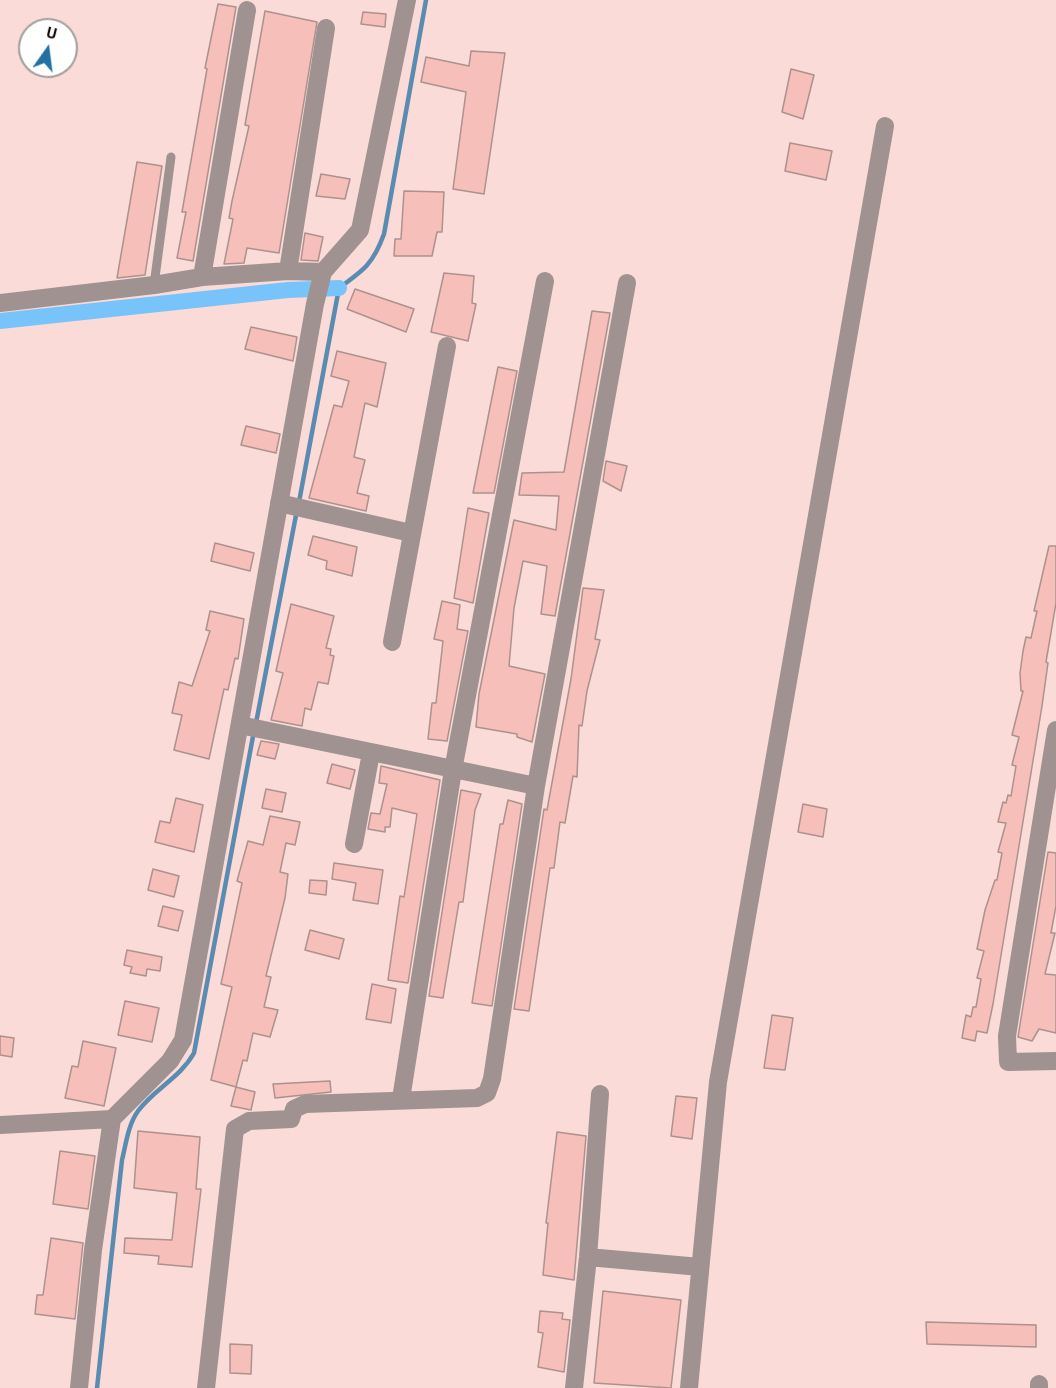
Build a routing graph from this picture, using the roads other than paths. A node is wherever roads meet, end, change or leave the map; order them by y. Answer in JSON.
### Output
{"nodes":[{"id":1,"x":407,"y":0,"type":"edge"},
{"id":2,"x":246,"y":10,"type":"dead end"},
{"id":3,"x":326,"y":28,"type":"dead end"},
{"id":4,"x":885,"y":126,"type":"dead end"},
{"id":5,"x":171,"y":157,"type":"dead end"},
{"id":6,"x":288,"y":272,"type":"junction"},
{"id":7,"x":202,"y":277,"type":"junction"},
{"id":8,"x":321,"y":278,"type":"junction"},
{"id":9,"x":545,"y":281,"type":"dead end"},
{"id":10,"x":627,"y":284,"type":"dead end"},
{"id":11,"x":154,"y":285,"type":"junction"},
{"id":12,"x":0,"y":303,"type":"edge"},
{"id":13,"x":447,"y":346,"type":"dead end"},
{"id":14,"x":288,"y":505,"type":"junction"},
{"id":15,"x":411,"y":533,"type":"junction"},
{"id":16,"x":392,"y":642,"type":"dead end"},
{"id":17,"x":250,"y":728,"type":"junction"},
{"id":18,"x":1056,"y":730,"type":"edge"},
{"id":19,"x":371,"y":753,"type":"junction"},
{"id":20,"x":453,"y":770,"type":"junction"},
{"id":21,"x":536,"y":786,"type":"junction"},
{"id":22,"x":354,"y":844,"type":"dead end"},
{"id":23,"x":1056,"y":1061,"type":"edge"},
{"id":24,"x":600,"y":1094,"type":"dead end"},
{"id":25,"x":401,"y":1099,"type":"junction"},
{"id":26,"x":112,"y":1119,"type":"junction"},
{"id":27,"x":0,"y":1125,"type":"edge"},
{"id":28,"x":588,"y":1257,"type":"junction"},
{"id":29,"x":700,"y":1267,"type":"junction"},
{"id":30,"x":79,"y":1388,"type":"edge"},
{"id":31,"x":206,"y":1388,"type":"edge"},
{"id":32,"x":574,"y":1388,"type":"edge"},
{"id":33,"x":689,"y":1388,"type":"edge"}],
"edges":[{"from":1,"to":8,"type":"street"},
{"from":2,"to":7,"type":"street"},
{"from":3,"to":6,"type":"street"},
{"from":4,"to":29,"type":"street"},
{"from":5,"to":11,"type":"lane"},
{"from":6,"to":7,"type":"street"},
{"from":6,"to":8,"type":"street"},
{"from":7,"to":11,"type":"street"},
{"from":8,"to":14,"type":"street"},
{"from":9,"to":20,"type":"street"},
{"from":10,"to":21,"type":"street"},
{"from":11,"to":12,"type":"street"},
{"from":13,"to":15,"type":"street"},
{"from":14,"to":15,"type":"street"},
{"from":14,"to":17,"type":"street"},
{"from":15,"to":16,"type":"street"},
{"from":17,"to":19,"type":"street"},
{"from":17,"to":26,"type":"street"},
{"from":18,"to":23,"type":"street"},
{"from":19,"to":20,"type":"street"},
{"from":19,"to":22,"type":"street"},
{"from":20,"to":21,"type":"street"},
{"from":20,"to":25,"type":"street"},
{"from":21,"to":25,"type":"street"},
{"from":24,"to":28,"type":"street"},
{"from":25,"to":31,"type":"street"},
{"from":26,"to":27,"type":"street"},
{"from":26,"to":30,"type":"street"},
{"from":28,"to":29,"type":"street"},
{"from":28,"to":32,"type":"street"},
{"from":29,"to":33,"type":"street"}]}
